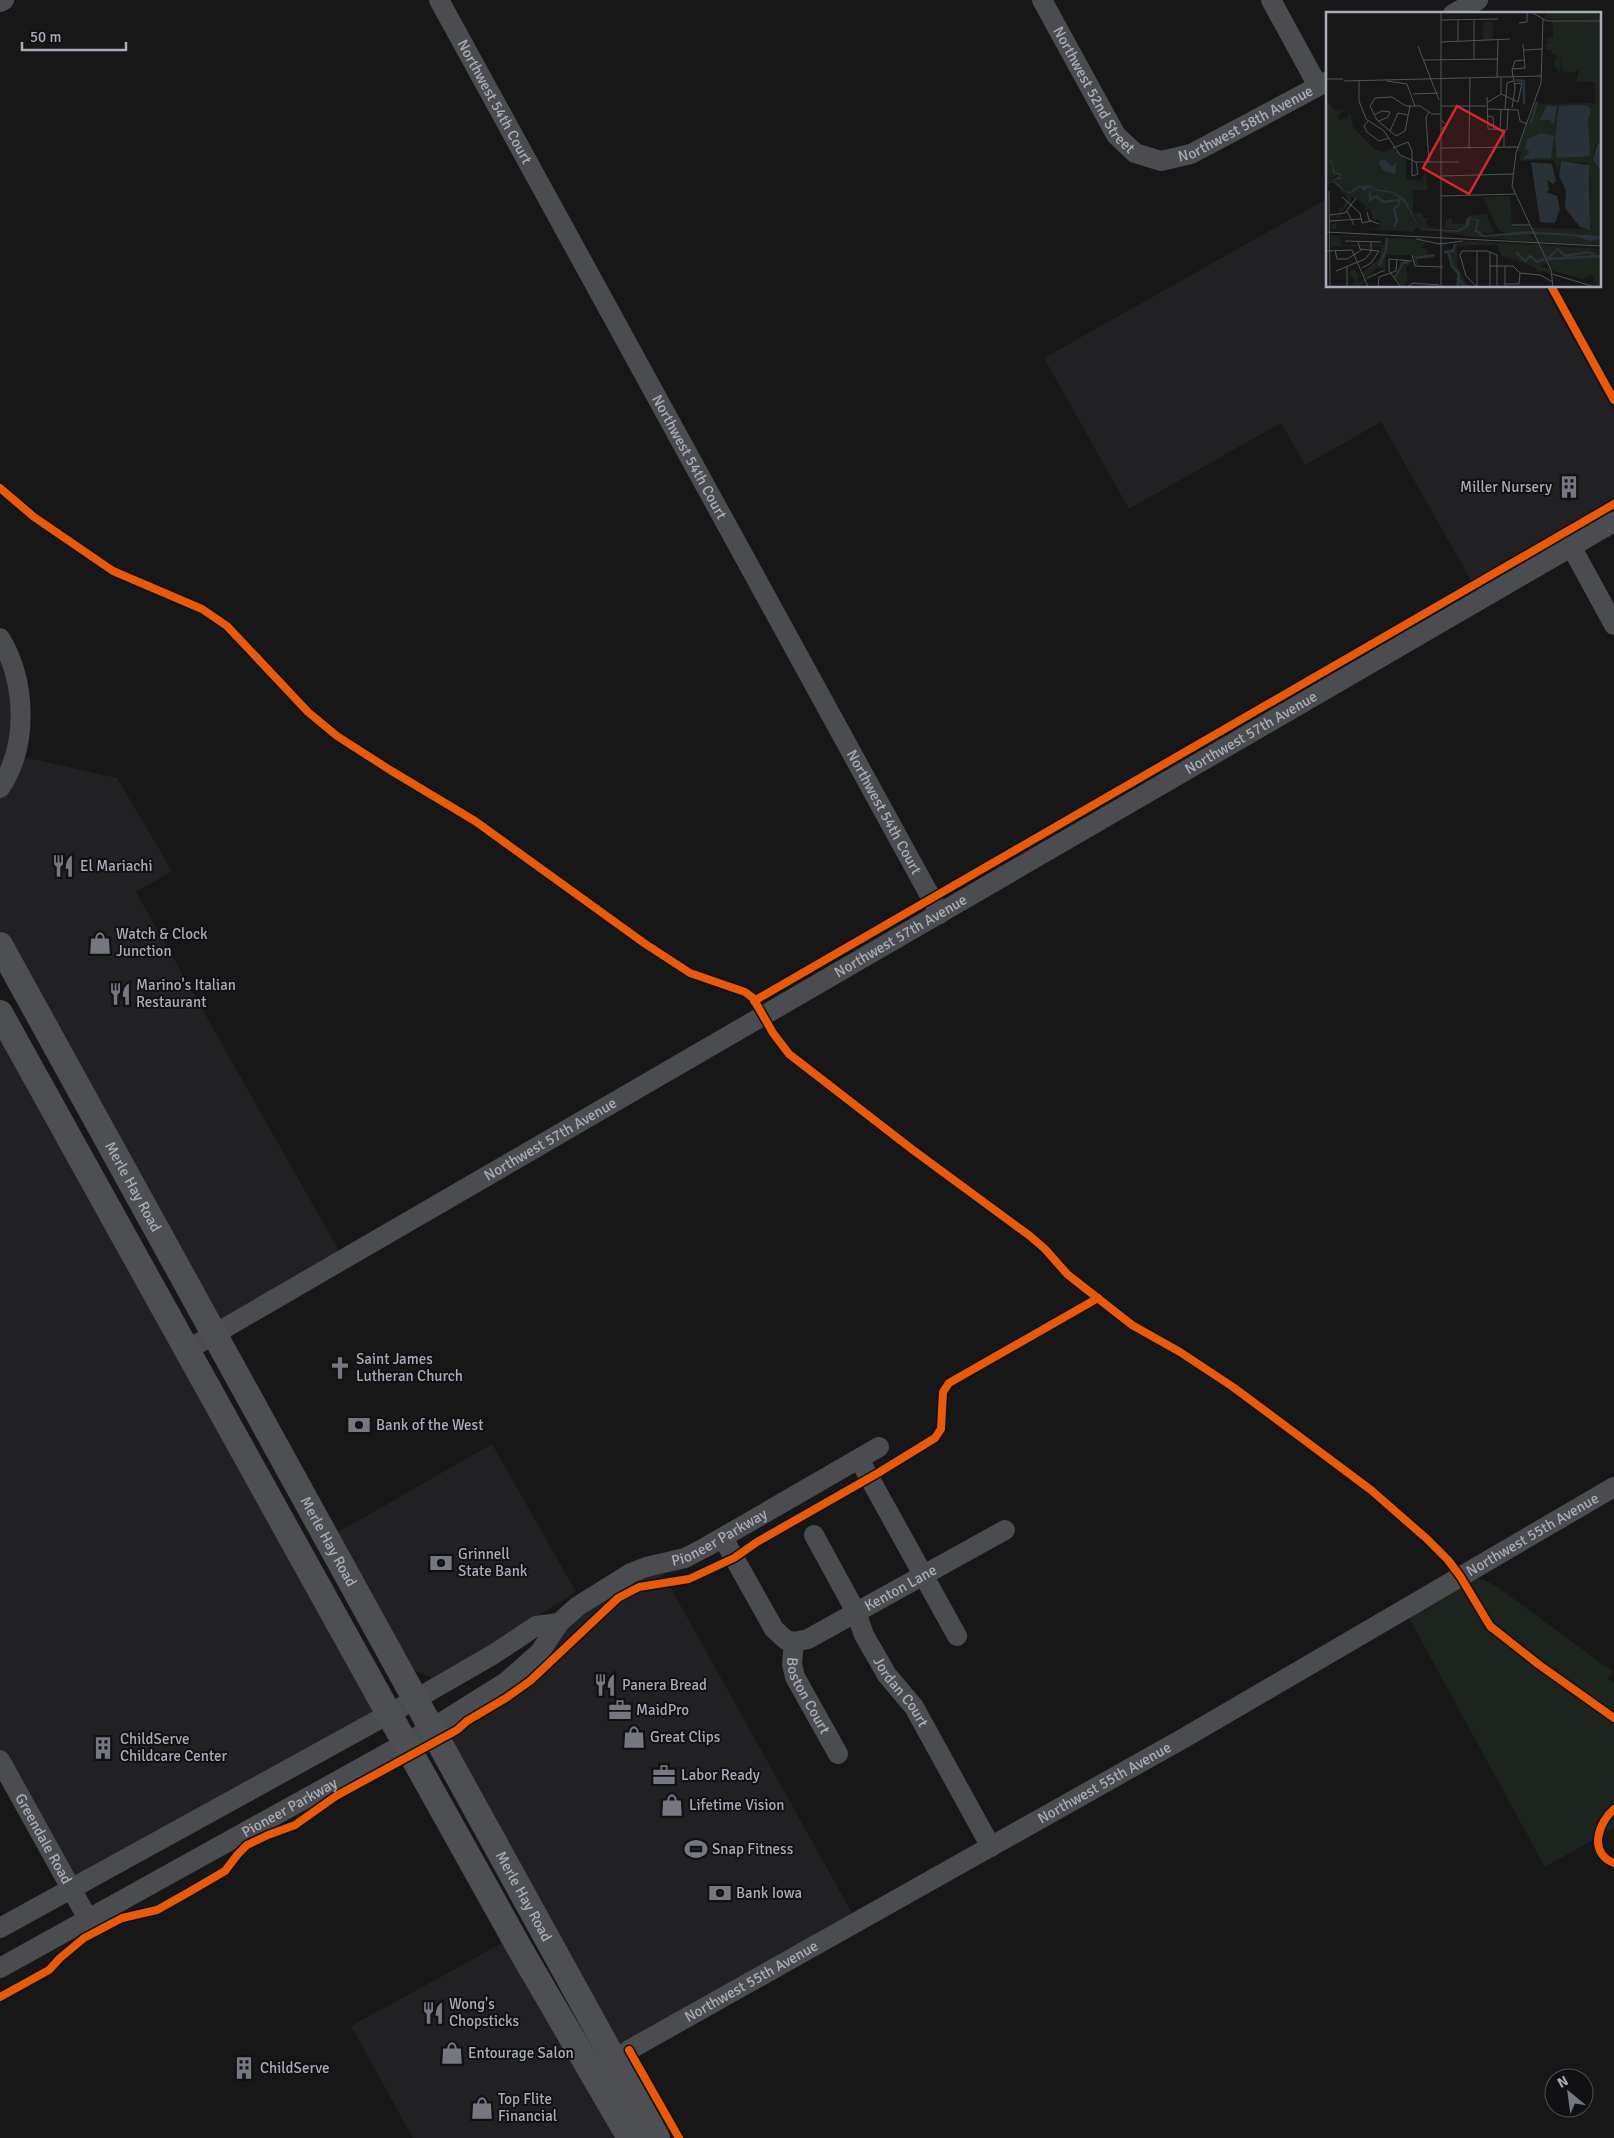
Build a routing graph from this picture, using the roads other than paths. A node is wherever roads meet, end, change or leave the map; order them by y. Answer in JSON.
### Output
{"nodes":[{"id":1,"x":4,"y":0,"type":"edge"},
{"id":2,"x":439,"y":0,"type":"edge"},
{"id":3,"x":1042,"y":0,"type":"edge"},
{"id":4,"x":1271,"y":0,"type":"edge"},
{"id":5,"x":1478,"y":0,"type":"edge"},
{"id":6,"x":0,"y":2,"type":"edge"},
{"id":7,"x":1457,"y":12,"type":"edge"},
{"id":8,"x":1323,"y":83,"type":"edge"},
{"id":9,"x":1161,"y":161,"type":"joint"},
{"id":10,"x":1614,"y":522,"type":"edge"},
{"id":11,"x":1571,"y":546,"type":"junction"},
{"id":12,"x":1614,"y":625,"type":"edge"},
{"id":13,"x":0,"y":638,"type":"edge"},
{"id":14,"x":0,"y":788,"type":"edge"},
{"id":15,"x":940,"y":914,"type":"junction"},
{"id":16,"x":0,"y":945,"type":"edge"},
{"id":17,"x":0,"y":1013,"type":"edge"},
{"id":18,"x":215,"y":1333,"type":"junction"},
{"id":19,"x":187,"y":1350,"type":"junction"},
{"id":20,"x":879,"y":1447,"type":"dead end"},
{"id":21,"x":859,"y":1459,"type":"junction"},
{"id":22,"x":1614,"y":1487,"type":"edge"},
{"id":23,"x":1005,"y":1530,"type":"dead end"},
{"id":24,"x":814,"y":1535,"type":"dead end"},
{"id":25,"x":723,"y":1538,"type":"junction"},
{"id":26,"x":923,"y":1575,"type":"junction"},
{"id":27,"x":856,"y":1612,"type":"junction"},
{"id":28,"x":559,"y":1622,"type":"junction"},
{"id":29,"x":957,"y":1636,"type":"dead end"},
{"id":30,"x":794,"y":1642,"type":"junction"},
{"id":31,"x":416,"y":1699,"type":"junction"},
{"id":32,"x":388,"y":1714,"type":"junction"},
{"id":33,"x":431,"y":1728,"type":"junction"},
{"id":34,"x":405,"y":1743,"type":"junction"},
{"id":35,"x":838,"y":1754,"type":"dead end"},
{"id":36,"x":0,"y":1760,"type":"edge"},
{"id":37,"x":991,"y":1847,"type":"junction"},
{"id":38,"x":72,"y":1889,"type":"junction"},
{"id":39,"x":88,"y":1919,"type":"junction"},
{"id":40,"x":0,"y":1928,"type":"edge"},
{"id":41,"x":0,"y":1968,"type":"edge"},
{"id":42,"x":604,"y":2068,"type":"junction"},
{"id":43,"x":630,"y":2138,"type":"edge"},
{"id":44,"x":657,"y":2138,"type":"edge"}],
"edges":[{"from":1,"to":6,"type":"street"},
{"from":2,"to":15,"type":"street","name":"Northwest 54th Court"},
{"from":3,"to":9,"type":"street","name":"Northwest 52nd Street"},
{"from":4,"to":8,"type":"street"},
{"from":5,"to":7,"type":"street"},
{"from":8,"to":9,"type":"street","name":"Northwest 58th Avenue"},
{"from":10,"to":11,"type":"street","name":"Northwest 57th Avenue"},
{"from":11,"to":12,"type":"street"},
{"from":11,"to":15,"type":"street","name":"Northwest 57th Avenue"},
{"from":13,"to":14,"type":"street"},
{"from":15,"to":18,"type":"street","name":"Northwest 57th Avenue"},
{"from":16,"to":18,"type":"main road","name":"Merle Hay Road"},
{"from":17,"to":19,"type":"main road","name":"Merle Hay Road"},
{"from":18,"to":19,"type":"street","name":"Northwest 57th Avenue"},
{"from":18,"to":31,"type":"main road","name":"Merle Hay Road"},
{"from":19,"to":32,"type":"main road","name":"Merle Hay Road"},
{"from":20,"to":21,"type":"street","name":"Pioneer Parkway"},
{"from":21,"to":25,"type":"street","name":"Pioneer Parkway"},
{"from":21,"to":26,"type":"street"},
{"from":22,"to":37,"type":"street","name":"Northwest 55th Avenue"},
{"from":23,"to":26,"type":"street","name":"Kenton Lane"},
{"from":24,"to":27,"type":"street","name":"Jordan Court"},
{"from":25,"to":28,"type":"street","name":"Pioneer Parkway"},
{"from":25,"to":30,"type":"street","name":"Boston Court"},
{"from":26,"to":27,"type":"street","name":"Kenton Lane"},
{"from":26,"to":29,"type":"street"},
{"from":27,"to":30,"type":"street","name":"Kenton Lane"},
{"from":27,"to":37,"type":"street","name":"Jordan Court"},
{"from":28,"to":31,"type":"street","name":"Pioneer Parkway"},
{"from":28,"to":33,"type":"street","name":"Pioneer Parkway"},
{"from":30,"to":35,"type":"street","name":"Boston Court"},
{"from":31,"to":32,"type":"street","name":"Pioneer Parkway"},
{"from":31,"to":33,"type":"main road","name":"Merle Hay Road"},
{"from":32,"to":34,"type":"main road","name":"Merle Hay Road"},
{"from":32,"to":38,"type":"street","name":"Pioneer Parkway"},
{"from":33,"to":34,"type":"street","name":"Pioneer Parkway"},
{"from":33,"to":42,"type":"main road","name":"Merle Hay Road"},
{"from":34,"to":39,"type":"street","name":"Pioneer Parkway"},
{"from":34,"to":42,"type":"main road","name":"Merle Hay Road"},
{"from":36,"to":38,"type":"street","name":"Greendale Road"},
{"from":37,"to":42,"type":"street","name":"Northwest 55th Avenue"},
{"from":38,"to":39,"type":"street","name":"Greendale Road"},
{"from":38,"to":40,"type":"street","name":"Pioneer Parkway"},
{"from":39,"to":41,"type":"street","name":"Pioneer Parkway"},
{"from":42,"to":43,"type":"main road","name":"Merle Hay Road"},
{"from":42,"to":44,"type":"main road","name":"Merle Hay Road"}]}
